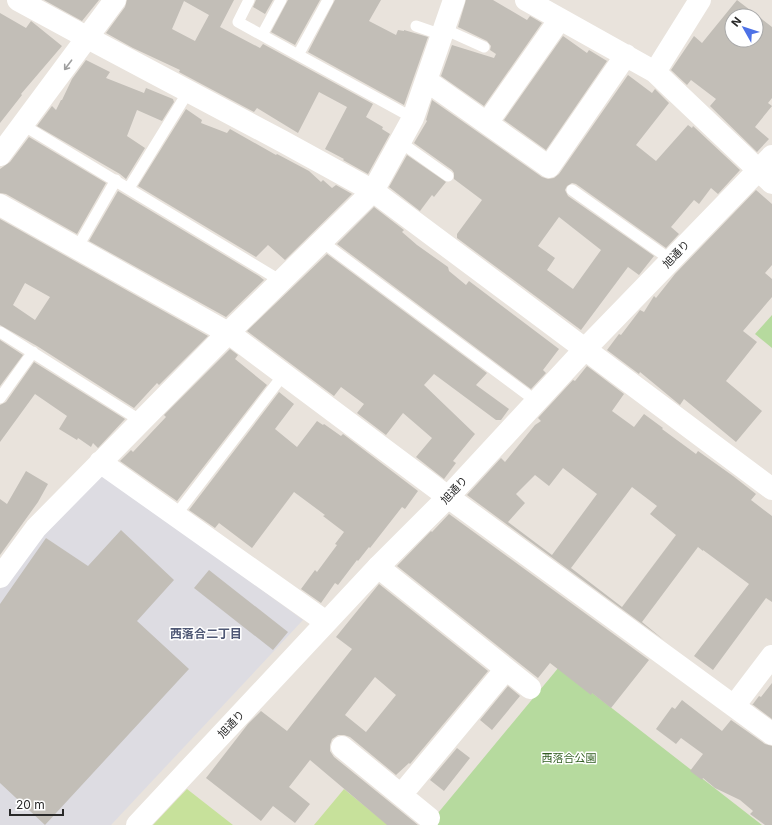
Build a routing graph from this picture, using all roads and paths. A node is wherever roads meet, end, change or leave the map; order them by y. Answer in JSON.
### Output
{"nodes":[{"id":1,"x":20,"y":0,"type":"edge"},
{"id":2,"x":116,"y":0,"type":"edge"},
{"id":3,"x":249,"y":0,"type":"edge"},
{"id":4,"x":281,"y":0,"type":"edge"},
{"id":5,"x":328,"y":0,"type":"edge"},
{"id":6,"x":454,"y":0,"type":"edge"},
{"id":7,"x":526,"y":0,"type":"edge"},
{"id":8,"x":700,"y":0,"type":"edge"},
{"id":9,"x":560,"y":19,"type":"junction"},
{"id":10,"x":416,"y":26,"type":"dead end"},
{"id":11,"x":443,"y":32,"type":"junction"},
{"id":12,"x":262,"y":35,"type":"junction"},
{"id":13,"x":88,"y":38,"type":"junction"},
{"id":14,"x":484,"y":47,"type":"dead end"},
{"id":15,"x":298,"y":55,"type":"junction"},
{"id":16,"x":626,"y":55,"type":"junction"},
{"id":17,"x":655,"y":72,"type":"junction"},
{"id":18,"x":427,"y":81,"type":"junction"},
{"id":19,"x":188,"y":92,"type":"junction"},
{"id":20,"x":413,"y":118,"type":"junction"},
{"id":21,"x":487,"y":123,"type":"junction"},
{"id":22,"x":23,"y":125,"type":"junction"},
{"id":23,"x":400,"y":142,"type":"junction"},
{"id":24,"x":0,"y":155,"type":"edge"},
{"id":25,"x":768,"y":169,"type":"edge"},
{"id":26,"x":448,"y":176,"type":"dead end"},
{"id":27,"x":116,"y":180,"type":"junction"},
{"id":28,"x":129,"y":188,"type":"junction"},
{"id":29,"x":572,"y":190,"type":"dead end"},
{"id":30,"x":373,"y":191,"type":"junction"},
{"id":31,"x":0,"y":205,"type":"edge"},
{"id":32,"x":321,"y":241,"type":"junction"},
{"id":33,"x":77,"y":248,"type":"junction"},
{"id":34,"x":671,"y":260,"type":"junction"},
{"id":35,"x":281,"y":281,"type":"junction"},
{"id":36,"x":0,"y":332,"type":"edge"},
{"id":37,"x":228,"y":333,"type":"junction"},
{"id":38,"x":585,"y":349,"type":"junction"},
{"id":39,"x":33,"y":352,"type":"junction"},
{"id":40,"x":284,"y":374,"type":"junction"},
{"id":41,"x":0,"y":398,"type":"edge"},
{"id":42,"x":536,"y":401,"type":"junction"},
{"id":43,"x":141,"y":421,"type":"junction"},
{"id":44,"x":100,"y":462,"type":"junction"},
{"id":45,"x":772,"y":489,"type":"edge"},
{"id":46,"x":448,"y":497,"type":"junction"},
{"id":47,"x":176,"y":516,"type":"junction"},
{"id":48,"x":378,"y":566,"type":"junction"},
{"id":49,"x":0,"y":577,"type":"edge"},
{"id":50,"x":326,"y":622,"type":"junction"},
{"id":51,"x":772,"y":656,"type":"edge"},
{"id":52,"x":506,"y":669,"type":"junction"},
{"id":53,"x":530,"y":688,"type":"dead end"},
{"id":54,"x":734,"y":706,"type":"junction"},
{"id":55,"x":772,"y":734,"type":"edge"},
{"id":56,"x":342,"y":747,"type":"dead end"},
{"id":57,"x":401,"y":796,"type":"junction"},
{"id":58,"x":429,"y":818,"type":"dead end"},
{"id":59,"x":137,"y":825,"type":"edge"}],
"edges":[{"from":1,"to":13,"type":"street"},
{"from":2,"to":13,"type":"street"},
{"from":3,"to":12,"type":"lane"},
{"from":4,"to":12,"type":"lane"},
{"from":5,"to":15,"type":"lane"},
{"from":6,"to":11,"type":"street"},
{"from":7,"to":9,"type":"street"},
{"from":8,"to":17,"type":"street"},
{"from":9,"to":16,"type":"street"},
{"from":9,"to":21,"type":"street"},
{"from":10,"to":11,"type":"lane"},
{"from":11,"to":14,"type":"lane"},
{"from":11,"to":18,"type":"street"},
{"from":12,"to":15,"type":"lane"},
{"from":13,"to":19,"type":"street"},
{"from":13,"to":22,"type":"street","one_way":true},
{"from":15,"to":20,"type":"lane"},
{"from":16,"to":17,"type":"street"},
{"from":16,"to":21,"type":"street"},
{"from":17,"to":25,"type":"street"},
{"from":18,"to":20,"type":"street"},
{"from":18,"to":21,"type":"street"},
{"from":19,"to":28,"type":"lane"},
{"from":19,"to":30,"type":"street"},
{"from":20,"to":23,"type":"street"},
{"from":22,"to":24,"type":"street"},
{"from":22,"to":27,"type":"lane"},
{"from":23,"to":26,"type":"lane"},
{"from":23,"to":30,"type":"street"},
{"from":25,"to":34,"type":"street","name":"旭通り"},
{"from":27,"to":28,"type":"lane"},
{"from":27,"to":33,"type":"lane"},
{"from":28,"to":35,"type":"lane"},
{"from":29,"to":34,"type":"lane"},
{"from":30,"to":32,"type":"street"},
{"from":30,"to":38,"type":"street"},
{"from":31,"to":33,"type":"street"},
{"from":32,"to":35,"type":"street"},
{"from":32,"to":42,"type":"lane"},
{"from":33,"to":37,"type":"street"},
{"from":34,"to":38,"type":"street","name":"旭通り"},
{"from":35,"to":37,"type":"street"},
{"from":36,"to":39,"type":"lane"},
{"from":37,"to":40,"type":"street"},
{"from":37,"to":43,"type":"street"},
{"from":38,"to":42,"type":"street","name":"旭通り"},
{"from":38,"to":45,"type":"street"},
{"from":39,"to":41,"type":"lane"},
{"from":39,"to":43,"type":"lane"},
{"from":40,"to":46,"type":"street"},
{"from":40,"to":47,"type":"lane"},
{"from":42,"to":46,"type":"street","name":"旭通り"},
{"from":43,"to":44,"type":"street"},
{"from":44,"to":47,"type":"street"},
{"from":44,"to":49,"type":"street"},
{"from":46,"to":48,"type":"street","name":"旭通り"},
{"from":46,"to":54,"type":"street"},
{"from":47,"to":50,"type":"street"},
{"from":48,"to":50,"type":"street","name":"旭通り"},
{"from":48,"to":52,"type":"street"},
{"from":50,"to":59,"type":"street","name":"旭通り"},
{"from":51,"to":54,"type":"street"},
{"from":52,"to":53,"type":"street"},
{"from":52,"to":57,"type":"street"},
{"from":54,"to":55,"type":"street"},
{"from":56,"to":57,"type":"street"},
{"from":57,"to":58,"type":"street"}]}
